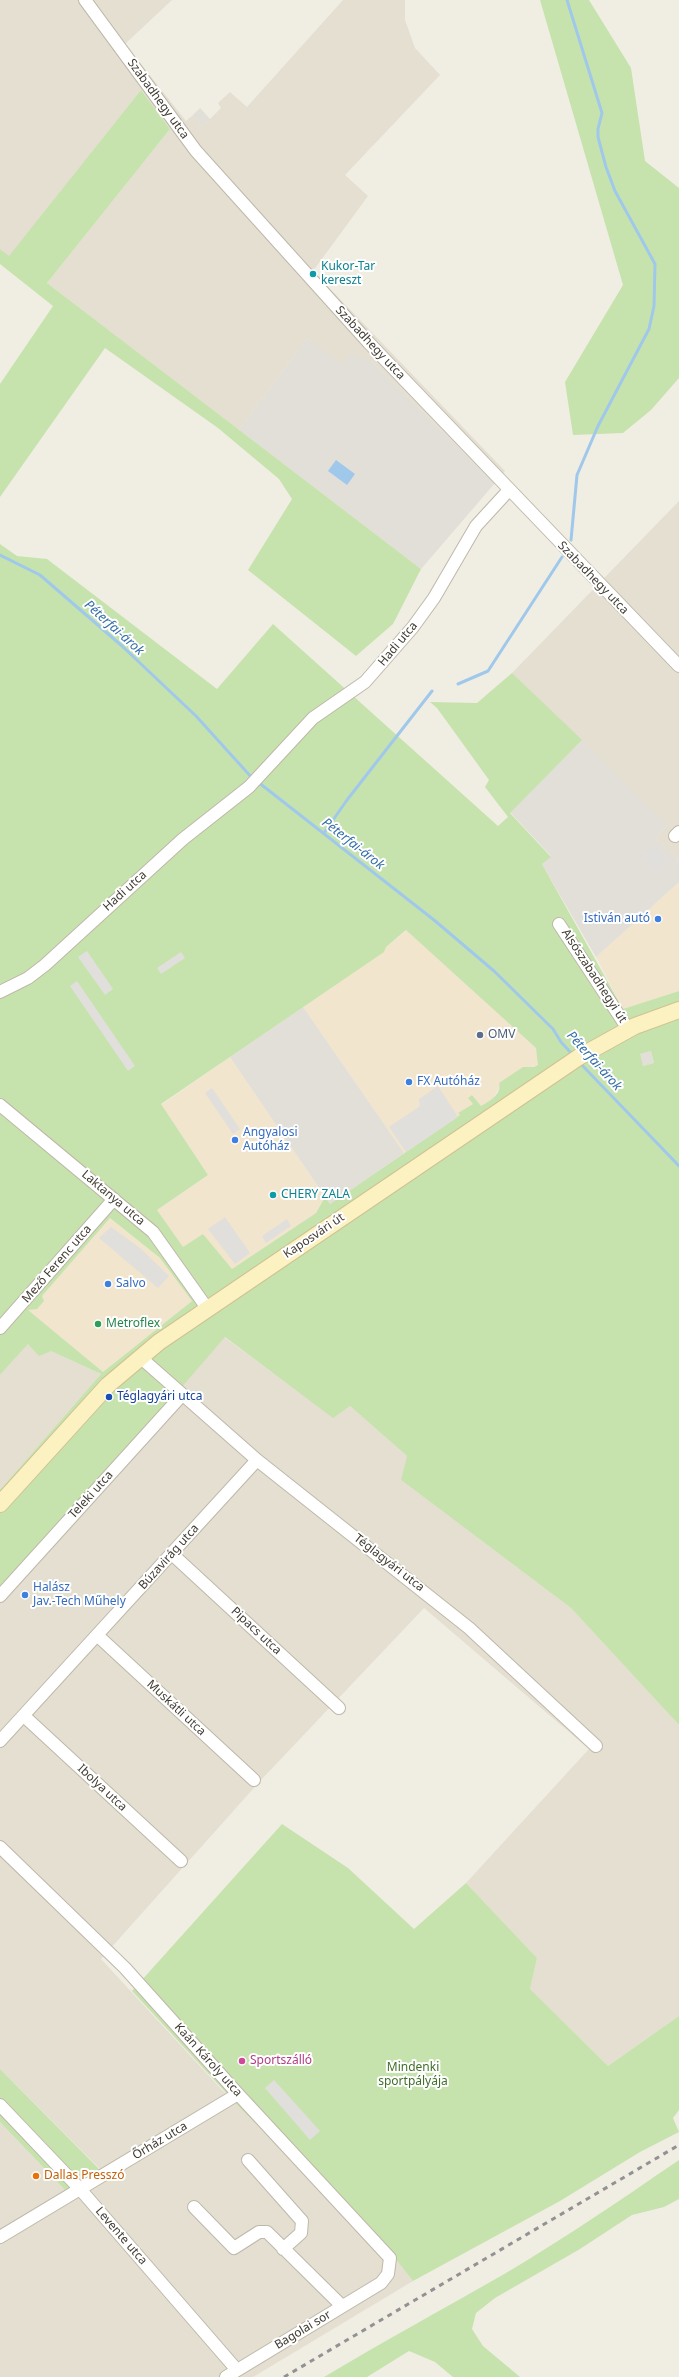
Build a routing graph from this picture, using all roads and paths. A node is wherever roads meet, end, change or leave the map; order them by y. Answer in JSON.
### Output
{"nodes":[{"id":1,"x":85,"y":0,"type":"edge"},
{"id":2,"x":509,"y":490,"type":"junction"},
{"id":3,"x":679,"y":666,"type":"edge"},
{"id":4,"x":560,"y":924,"type":"dead end"},
{"id":5,"x":0,"y":992,"type":"edge"},
{"id":6,"x":679,"y":1010,"type":"edge"},
{"id":7,"x":628,"y":1029,"type":"junction"},
{"id":8,"x":0,"y":1105,"type":"edge"},
{"id":9,"x":114,"y":1199,"type":"junction"},
{"id":10,"x":207,"y":1308,"type":"junction"},
{"id":11,"x":0,"y":1328,"type":"edge"},
{"id":12,"x":140,"y":1357,"type":"junction"},
{"id":13,"x":182,"y":1395,"type":"junction"},
{"id":14,"x":257,"y":1460,"type":"junction"},
{"id":15,"x":0,"y":1504,"type":"edge"},
{"id":16,"x":172,"y":1554,"type":"junction"},
{"id":17,"x":0,"y":1596,"type":"edge"},
{"id":18,"x":98,"y":1636,"type":"junction"},
{"id":19,"x":340,"y":1708,"type":"dead end"},
{"id":20,"x":24,"y":1716,"type":"junction"},
{"id":21,"x":0,"y":1741,"type":"edge"},
{"id":22,"x":596,"y":1746,"type":"dead end"},
{"id":23,"x":254,"y":1780,"type":"dead end"},
{"id":24,"x":0,"y":1847,"type":"edge"},
{"id":25,"x":181,"y":1861,"type":"dead end"},
{"id":26,"x":238,"y":2094,"type":"junction"},
{"id":27,"x":0,"y":2105,"type":"edge"},
{"id":28,"x":248,"y":2160,"type":"dead end"},
{"id":29,"x":80,"y":2189,"type":"junction"},
{"id":30,"x":194,"y":2207,"type":"dead end"},
{"id":31,"x":0,"y":2237,"type":"edge"},
{"id":32,"x":283,"y":2249,"type":"junction"},
{"id":33,"x":380,"y":2282,"type":"joint"},
{"id":34,"x":342,"y":2306,"type":"junction"},
{"id":35,"x":238,"y":2370,"type":"junction"},
{"id":36,"x":226,"y":2377,"type":"edge"}],
"edges":[{"from":1,"to":2,"type":"street","name":"Szabadhegy utca"},
{"from":2,"to":3,"type":"street","name":"Szabadhegy utca"},
{"from":2,"to":5,"type":"street","name":"Hadi utca"},
{"from":4,"to":7,"type":"street","name":"Alsószabadhegyi út"},
{"from":6,"to":7,"type":"main road","name":"Kaposvári út"},
{"from":7,"to":10,"type":"main road","name":"Kaposvári út"},
{"from":8,"to":9,"type":"street","name":"Laktanya utca"},
{"from":9,"to":10,"type":"street","name":"Laktanya utca"},
{"from":9,"to":11,"type":"street","name":"Mező Ferenc utca"},
{"from":10,"to":12,"type":"main road","name":"Kaposvári út"},
{"from":12,"to":13,"type":"street","name":"Téglagyári utca"},
{"from":12,"to":15,"type":"main road"},
{"from":13,"to":14,"type":"street","name":"Téglagyári utca"},
{"from":13,"to":17,"type":"street","name":"Teleki utca"},
{"from":14,"to":16,"type":"street","name":"Búzavirág utca"},
{"from":14,"to":22,"type":"street","name":"Téglagyári utca"},
{"from":16,"to":18,"type":"street","name":"Búzavirág utca"},
{"from":16,"to":19,"type":"street","name":"Pipacs utca"},
{"from":18,"to":20,"type":"street","name":"Búzavirág utca"},
{"from":18,"to":23,"type":"street","name":"Muskátli utca"},
{"from":20,"to":21,"type":"street","name":"Búzavirág utca"},
{"from":20,"to":25,"type":"street","name":"Ibolya utca"},
{"from":24,"to":26,"type":"street","name":"Kaán Károly utca"},
{"from":26,"to":29,"type":"street","name":"Őrház utca"},
{"from":26,"to":33,"type":"street","name":"Kaán Károly utca"},
{"from":27,"to":29,"type":"street","name":"Levente utca"},
{"from":28,"to":32,"type":"street"},
{"from":29,"to":31,"type":"street","name":"Őrház utca"},
{"from":29,"to":35,"type":"street","name":"Levente utca"},
{"from":30,"to":32,"type":"street"},
{"from":32,"to":34,"type":"street"},
{"from":33,"to":34,"type":"street","name":"Bagolai sor"},
{"from":34,"to":35,"type":"street","name":"Bagolai sor"},
{"from":35,"to":36,"type":"street","name":"Bagolai sor"}]}
